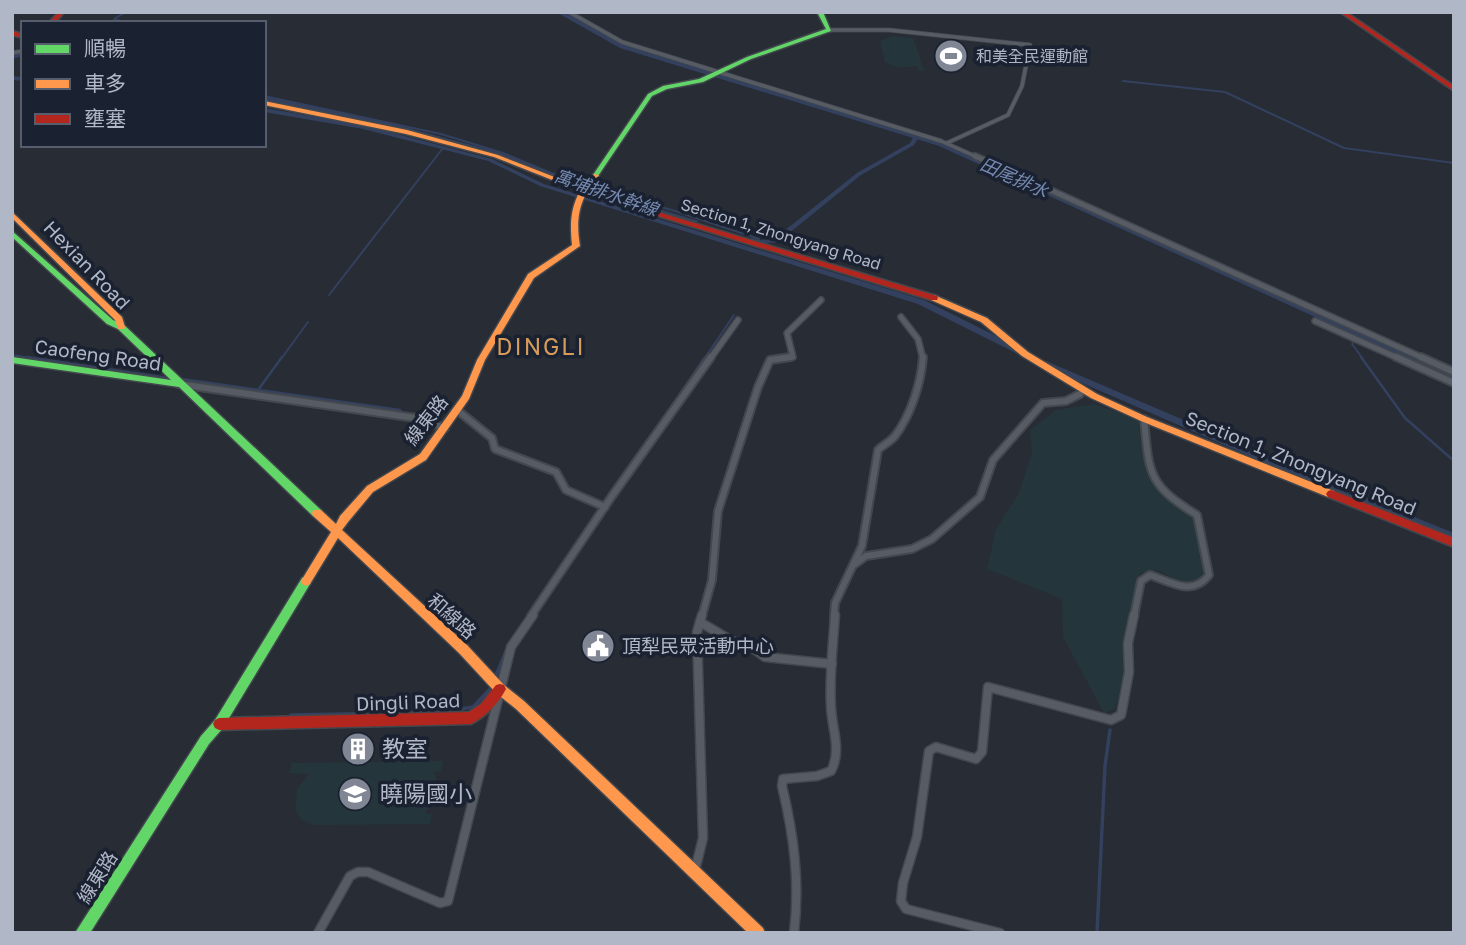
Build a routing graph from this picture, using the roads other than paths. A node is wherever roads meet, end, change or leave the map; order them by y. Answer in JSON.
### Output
{"nodes":[{"id":1,"x":569,"y":12,"type":"edge"},
{"id":2,"x":820,"y":12,"type":"edge"},
{"id":3,"x":1345,"y":12,"type":"edge"},
{"id":4,"x":829,"y":30,"type":"junction"},
{"id":5,"x":715,"y":74,"type":"junction"},
{"id":6,"x":1454,"y":87,"type":"edge"},
{"id":7,"x":266,"y":103,"type":"edge"},
{"id":8,"x":947,"y":144,"type":"junction"},
{"id":9,"x":990,"y":163,"type":"junction"},
{"id":10,"x":984,"y":169,"type":"dead end"},
{"id":11,"x":582,"y":190,"type":"junction"},
{"id":12,"x":12,"y":214,"type":"edge"},
{"id":13,"x":12,"y":233,"type":"edge"},
{"id":14,"x":821,"y":300,"type":"dead end"},
{"id":15,"x":901,"y":317,"type":"dead end"},
{"id":16,"x":738,"y":320,"type":"dead end"},
{"id":17,"x":1315,"y":321,"type":"dead end"},
{"id":18,"x":121,"y":327,"type":"junction"},
{"id":19,"x":12,"y":360,"type":"edge"},
{"id":20,"x":1454,"y":372,"type":"edge"},
{"id":21,"x":1454,"y":383,"type":"edge"},
{"id":22,"x":178,"y":384,"type":"junction"},
{"id":23,"x":1080,"y":394,"type":"dead end"},
{"id":24,"x":457,"y":411,"type":"junction"},
{"id":25,"x":1144,"y":419,"type":"junction"},
{"id":26,"x":445,"y":428,"type":"junction"},
{"id":27,"x":605,"y":507,"type":"junction"},
{"id":28,"x":337,"y":532,"type":"junction"},
{"id":29,"x":1454,"y":543,"type":"edge"},
{"id":30,"x":853,"y":565,"type":"junction"},
{"id":31,"x":700,"y":622,"type":"junction"},
{"id":32,"x":832,"y":664,"type":"junction"},
{"id":33,"x":500,"y":689,"type":"junction"},
{"id":34,"x":219,"y":724,"type":"junction"},
{"id":35,"x":694,"y":872,"type":"junction"},
{"id":36,"x":82,"y":933,"type":"edge"},
{"id":37,"x":318,"y":933,"type":"edge"},
{"id":38,"x":758,"y":933,"type":"edge"},
{"id":39,"x":793,"y":933,"type":"edge"},
{"id":40,"x":1000,"y":933,"type":"edge"}],
"edges":[{"from":1,"to":5,"type":"street"},
{"from":2,"to":4,"type":"street"},
{"from":3,"to":6,"type":"street"},
{"from":4,"to":5,"type":"street","name":"線東路"},
{"from":4,"to":8,"type":"street"},
{"from":5,"to":8,"type":"street"},
{"from":5,"to":11,"type":"street","name":"線東路"},
{"from":7,"to":11,"type":"street","name":"Section 1, Zhongyang Road"},
{"from":8,"to":9,"type":"street"},
{"from":9,"to":10,"type":"street"},
{"from":9,"to":20,"type":"street"},
{"from":11,"to":24,"type":"street","name":"線東路"},
{"from":11,"to":25,"type":"street","name":"Section 1, Zhongyang Road"},
{"from":12,"to":18,"type":"street","name":"Hexian Road"},
{"from":13,"to":18,"type":"street","name":"Hexian Road"},
{"from":14,"to":31,"type":"street"},
{"from":15,"to":30,"type":"street"},
{"from":16,"to":27,"type":"street","name":"Dingli Road"},
{"from":17,"to":21,"type":"street"},
{"from":18,"to":22,"type":"street","name":"和線路"},
{"from":19,"to":22,"type":"street","name":"Caofeng Road"},
{"from":22,"to":26,"type":"street"},
{"from":22,"to":28,"type":"street","name":"和線路"},
{"from":23,"to":30,"type":"street"},
{"from":24,"to":26,"type":"street","name":"線東路"},
{"from":24,"to":27,"type":"street"},
{"from":25,"to":29,"type":"street","name":"Section 1, Zhongyang Road"},
{"from":25,"to":40,"type":"street"},
{"from":26,"to":28,"type":"street","name":"線東路"},
{"from":27,"to":33,"type":"street","name":"Dingli Road"},
{"from":28,"to":33,"type":"street","name":"和線路"},
{"from":28,"to":34,"type":"street","name":"線東路"},
{"from":30,"to":32,"type":"street"},
{"from":31,"to":32,"type":"street"},
{"from":31,"to":35,"type":"street"},
{"from":32,"to":39,"type":"street"},
{"from":33,"to":34,"type":"street","name":"Dingli Road"},
{"from":33,"to":35,"type":"street","name":"和線路"},
{"from":33,"to":37,"type":"street"},
{"from":34,"to":36,"type":"street","name":"線東路"},
{"from":35,"to":38,"type":"street","name":"和線路"}]}
